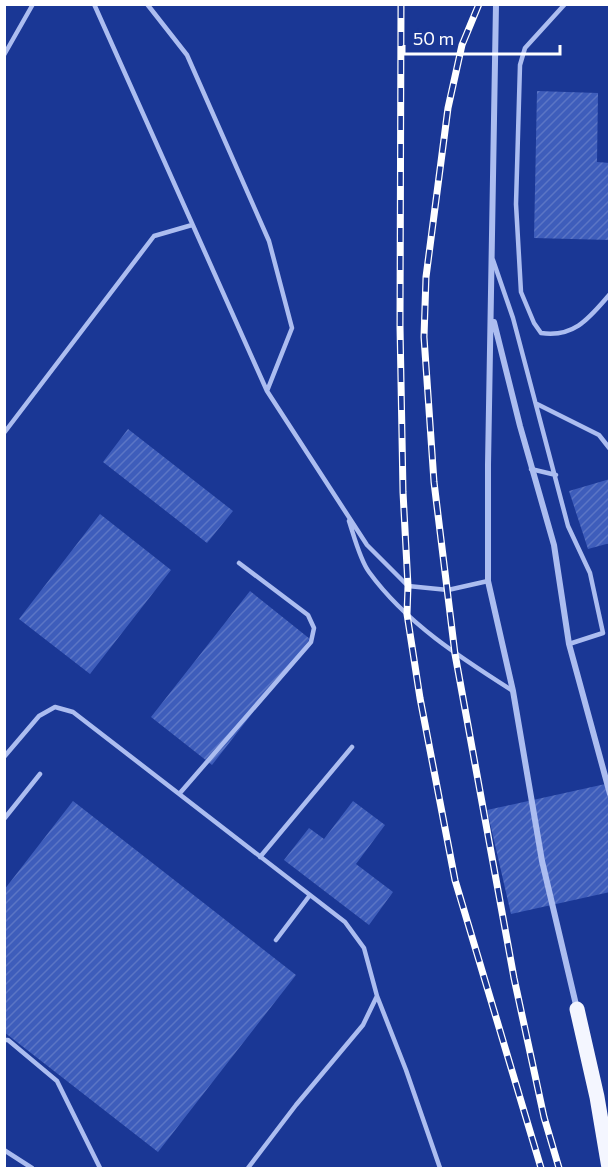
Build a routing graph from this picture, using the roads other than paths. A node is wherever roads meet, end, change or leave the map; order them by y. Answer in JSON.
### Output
{"nodes":[{"id":1,"x":33,"y":4,"type":"edge"},
{"id":2,"x":94,"y":4,"type":"edge"},
{"id":3,"x":147,"y":4,"type":"edge"},
{"id":4,"x":496,"y":4,"type":"edge"},
{"id":5,"x":565,"y":4,"type":"edge"},
{"id":6,"x":4,"y":54,"type":"edge"},
{"id":7,"x":192,"y":225,"type":"junction"},
{"id":8,"x":492,"y":257,"type":"junction"},
{"id":9,"x":609,"y":294,"type":"edge"},
{"id":10,"x":491,"y":312,"type":"junction"},
{"id":11,"x":267,"y":391,"type":"junction"},
{"id":12,"x":537,"y":405,"type":"junction"},
{"id":13,"x":4,"y":433,"type":"edge"},
{"id":14,"x":609,"y":449,"type":"edge"},
{"id":15,"x":531,"y":469,"type":"junction"},
{"id":16,"x":556,"y":475,"type":"junction"},
{"id":17,"x":345,"y":510,"type":"junction"},
{"id":18,"x":239,"y":563,"type":"dead end"},
{"id":19,"x":488,"y":581,"type":"junction"},
{"id":20,"x":609,"y":627,"type":"edge"},
{"id":21,"x":603,"y":633,"type":"junction"},
{"id":22,"x":569,"y":644,"type":"junction"},
{"id":23,"x":513,"y":691,"type":"junction"},
{"id":24,"x":352,"y":747,"type":"dead end"},
{"id":25,"x":4,"y":757,"type":"edge"},
{"id":26,"x":40,"y":774,"type":"dead end"},
{"id":27,"x":180,"y":793,"type":"junction"},
{"id":28,"x":609,"y":794,"type":"edge"},
{"id":29,"x":4,"y":819,"type":"edge"},
{"id":30,"x":260,"y":857,"type":"junction"},
{"id":31,"x":310,"y":895,"type":"junction"},
{"id":32,"x":276,"y":940,"type":"dead end"},
{"id":33,"x":377,"y":996,"type":"junction"},
{"id":34,"x":577,"y":1009,"type":"joint"},
{"id":35,"x":4,"y":1040,"type":"edge"},
{"id":36,"x":4,"y":1150,"type":"edge"},
{"id":37,"x":32,"y":1168,"type":"edge"},
{"id":38,"x":100,"y":1168,"type":"edge"},
{"id":39,"x":248,"y":1168,"type":"edge"},
{"id":40,"x":440,"y":1168,"type":"edge"},
{"id":41,"x":609,"y":1168,"type":"edge"}],
"edges":[{"from":1,"to":6,"type":"lane"},
{"from":2,"to":7,"type":"lane"},
{"from":3,"to":11,"type":"lane"},
{"from":4,"to":8,"type":"street"},
{"from":5,"to":9,"type":"lane"},
{"from":7,"to":11,"type":"lane"},
{"from":7,"to":13,"type":"lane"},
{"from":8,"to":10,"type":"street"},
{"from":8,"to":12,"type":"lane"},
{"from":10,"to":15,"type":"street"},
{"from":10,"to":19,"type":"street"},
{"from":11,"to":17,"type":"lane"},
{"from":12,"to":14,"type":"lane"},
{"from":12,"to":16,"type":"lane"},
{"from":15,"to":16,"type":"lane"},
{"from":15,"to":22,"type":"street"},
{"from":16,"to":21,"type":"lane"},
{"from":17,"to":19,"type":"lane"},
{"from":17,"to":23,"type":"lane"},
{"from":18,"to":27,"type":"lane"},
{"from":19,"to":23,"type":"street"},
{"from":20,"to":21,"type":"lane"},
{"from":21,"to":22,"type":"lane"},
{"from":22,"to":28,"type":"street"},
{"from":23,"to":34,"type":"street"},
{"from":24,"to":30,"type":"lane"},
{"from":25,"to":27,"type":"lane"},
{"from":26,"to":29,"type":"lane"},
{"from":27,"to":30,"type":"lane"},
{"from":30,"to":31,"type":"lane"},
{"from":31,"to":32,"type":"lane"},
{"from":31,"to":33,"type":"lane"},
{"from":33,"to":39,"type":"lane"},
{"from":33,"to":40,"type":"lane"},
{"from":34,"to":41,"type":"main road"},
{"from":35,"to":38,"type":"lane"},
{"from":36,"to":37,"type":"lane"}]}
